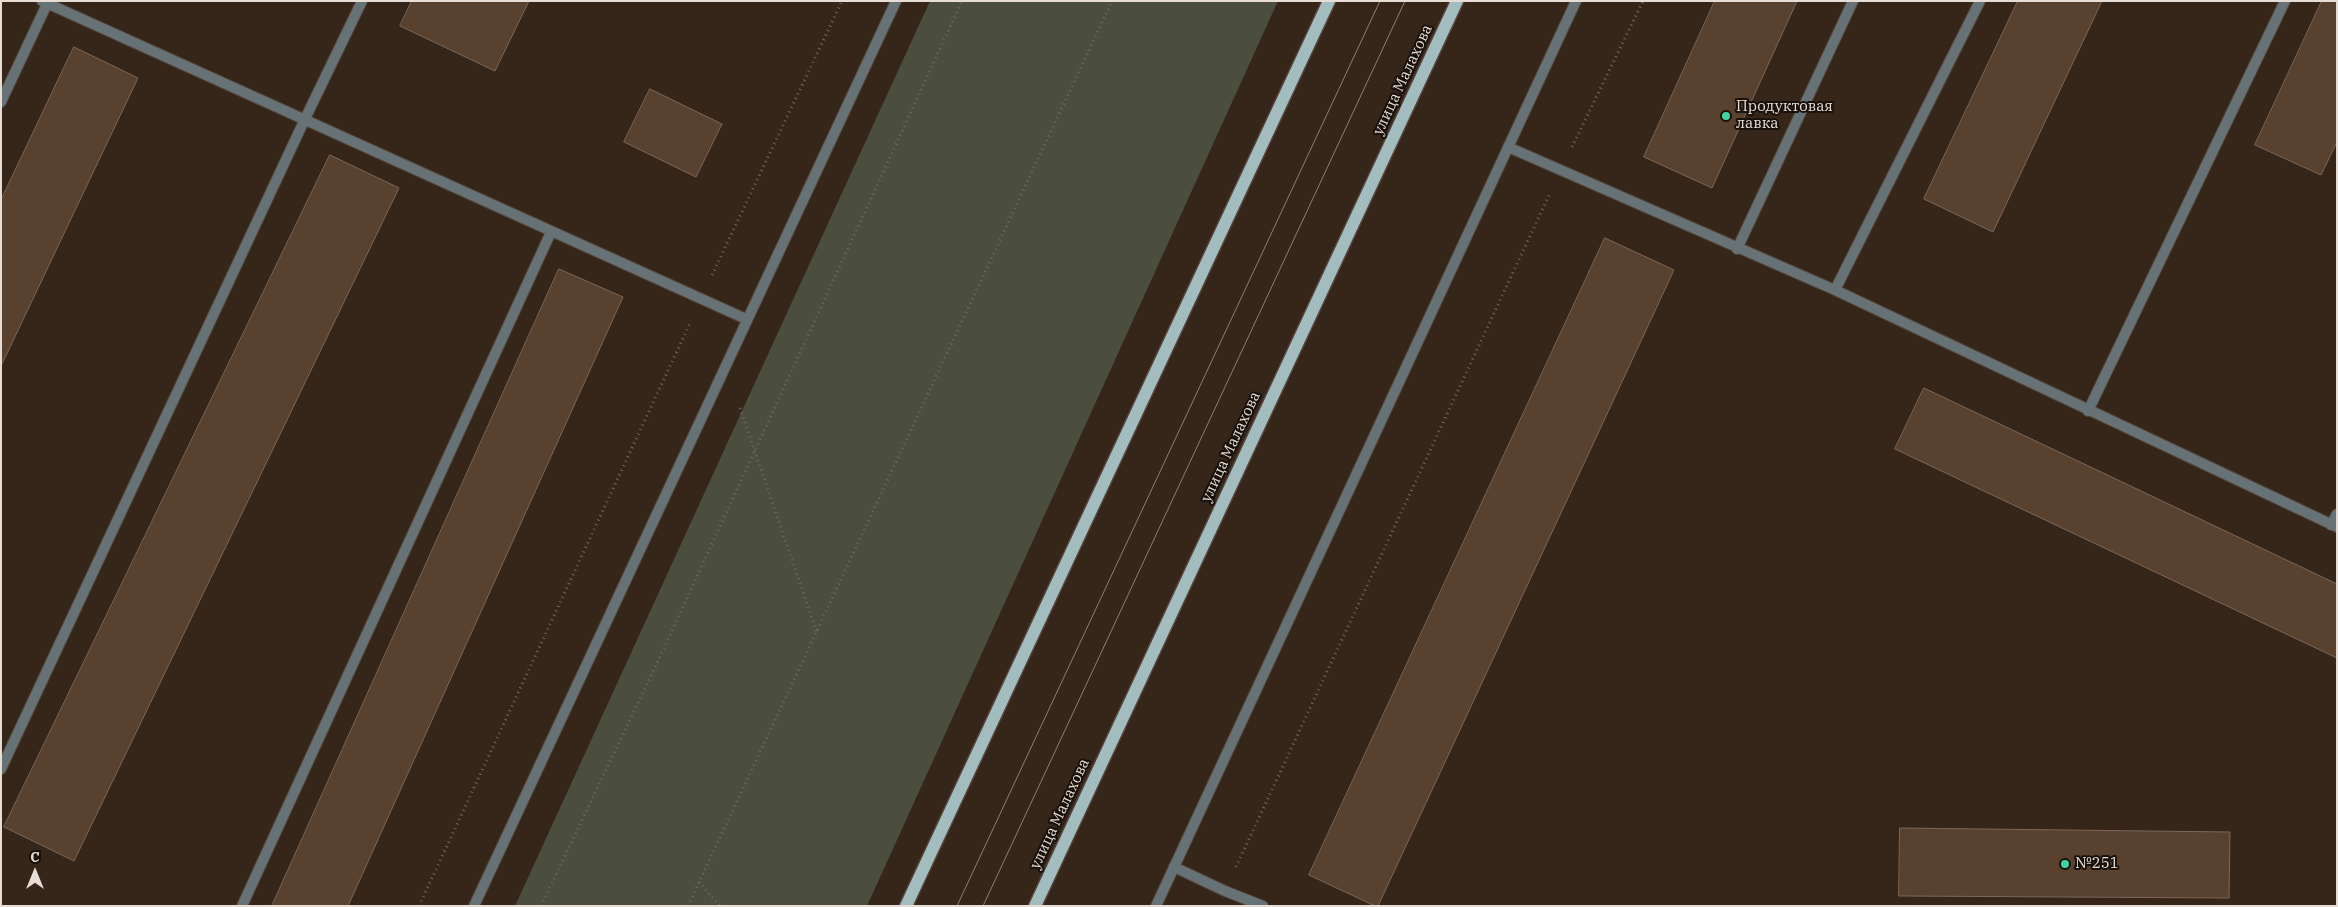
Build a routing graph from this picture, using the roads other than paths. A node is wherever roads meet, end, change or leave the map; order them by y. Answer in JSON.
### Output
{"nodes":[{"id":1,"x":362,"y":1,"type":"edge"},
{"id":2,"x":896,"y":1,"type":"edge"},
{"id":3,"x":1329,"y":1,"type":"edge"},
{"id":4,"x":1457,"y":1,"type":"edge"},
{"id":5,"x":1576,"y":1,"type":"edge"},
{"id":6,"x":1854,"y":1,"type":"edge"},
{"id":7,"x":1980,"y":1,"type":"edge"},
{"id":8,"x":2285,"y":1,"type":"edge"},
{"id":9,"x":44,"y":2,"type":"edge"},
{"id":10,"x":1,"y":102,"type":"edge"},
{"id":11,"x":304,"y":121,"type":"junction"},
{"id":12,"x":1508,"y":147,"type":"junction"},
{"id":13,"x":551,"y":232,"type":"junction"},
{"id":14,"x":1737,"y":249,"type":"junction"},
{"id":15,"x":1835,"y":290,"type":"junction"},
{"id":16,"x":746,"y":319,"type":"junction"},
{"id":17,"x":2088,"y":411,"type":"junction"},
{"id":18,"x":2337,"y":514,"type":"edge"},
{"id":19,"x":2334,"y":526,"type":"edge"},
{"id":20,"x":1,"y":769,"type":"edge"},
{"id":21,"x":1174,"y":867,"type":"junction"},
{"id":22,"x":242,"y":906,"type":"edge"},
{"id":23,"x":474,"y":906,"type":"edge"},
{"id":24,"x":906,"y":906,"type":"edge"},
{"id":25,"x":1035,"y":906,"type":"edge"},
{"id":26,"x":1156,"y":906,"type":"edge"},
{"id":27,"x":1263,"y":906,"type":"edge"}],
"edges":[{"from":1,"to":11,"type":"street"},
{"from":2,"to":16,"type":"street"},
{"from":3,"to":24,"type":"main road"},
{"from":4,"to":25,"type":"main road","name":"улица Малахова"},
{"from":5,"to":12,"type":"street"},
{"from":6,"to":14,"type":"street"},
{"from":7,"to":15,"type":"street"},
{"from":8,"to":17,"type":"street"},
{"from":9,"to":10,"type":"street"},
{"from":9,"to":11,"type":"street"},
{"from":11,"to":13,"type":"street"},
{"from":11,"to":20,"type":"street"},
{"from":12,"to":14,"type":"street"},
{"from":12,"to":21,"type":"street"},
{"from":13,"to":16,"type":"street"},
{"from":13,"to":22,"type":"street"},
{"from":14,"to":15,"type":"street"},
{"from":15,"to":17,"type":"street"},
{"from":16,"to":23,"type":"street"},
{"from":17,"to":19,"type":"street"},
{"from":18,"to":19,"type":"street"},
{"from":21,"to":26,"type":"street"},
{"from":21,"to":27,"type":"street"}]}
